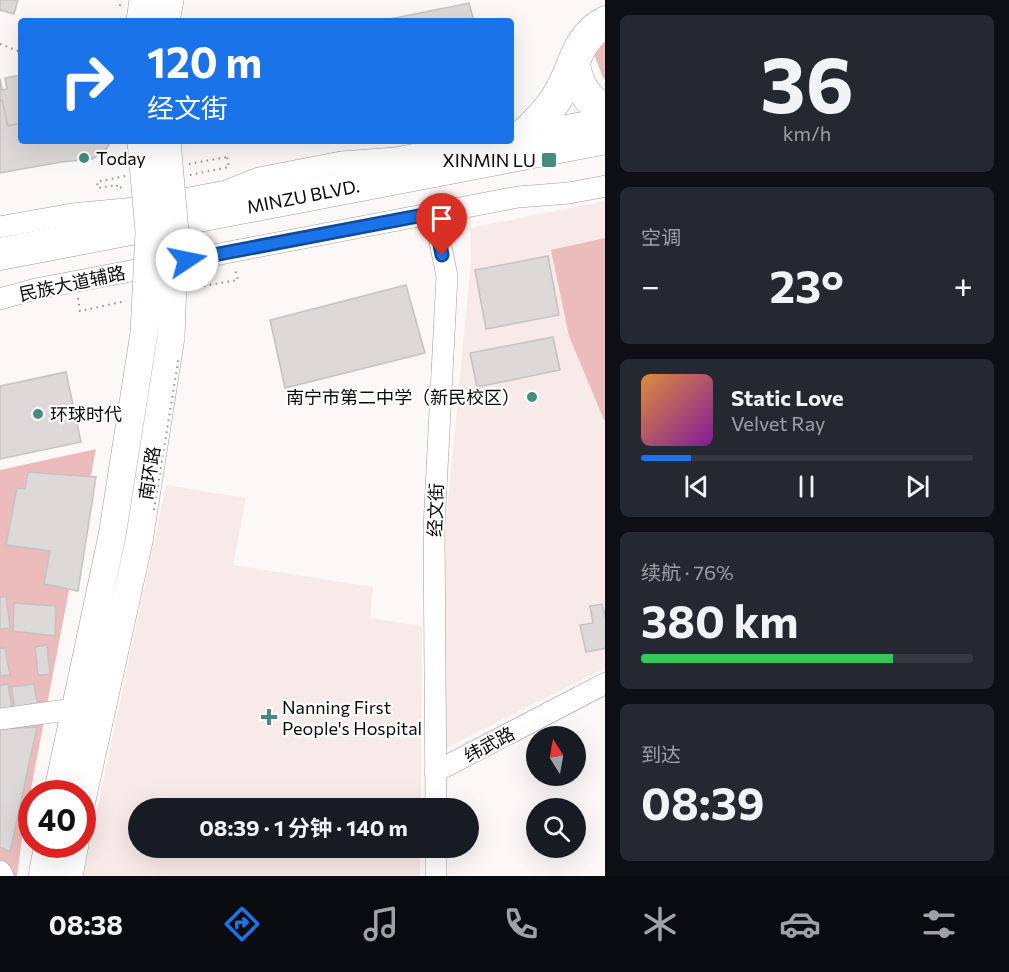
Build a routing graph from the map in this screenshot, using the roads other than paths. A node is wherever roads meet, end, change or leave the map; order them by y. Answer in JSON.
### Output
{"nodes":[{"id":1,"x":143,"y":0,"type":"edge"},
{"id":2,"x":170,"y":0,"type":"edge"},
{"id":3,"x":140,"y":18,"type":"edge"},
{"id":4,"x":167,"y":18,"type":"edge"},
{"id":5,"x":605,"y":23,"type":"edge"},
{"id":6,"x":574,"y":66,"type":"junction"},
{"id":7,"x":605,"y":109,"type":"edge"},
{"id":8,"x":605,"y":118,"type":"edge"},
{"id":9,"x":514,"y":135,"type":"edge"},
{"id":10,"x":605,"y":138,"type":"edge"},
{"id":11,"x":514,"y":140,"type":"edge"},
{"id":12,"x":514,"y":142,"type":"edge"},
{"id":13,"x":141,"y":144,"type":"edge"},
{"id":14,"x":167,"y":144,"type":"edge"},
{"id":15,"x":491,"y":144,"type":"edge"},
{"id":16,"x":496,"y":144,"type":"edge"},
{"id":17,"x":605,"y":160,"type":"edge"},
{"id":18,"x":605,"y":186,"type":"edge"},
{"id":19,"x":434,"y":213,"type":"junction"},
{"id":20,"x":0,"y":228,"type":"edge"},
{"id":21,"x":0,"y":254,"type":"edge"},
{"id":22,"x":0,"y":276,"type":"edge"},
{"id":23,"x":0,"y":299,"type":"edge"},
{"id":24,"x":605,"y":684,"type":"edge"},
{"id":25,"x":74,"y":709,"type":"junction"},
{"id":26,"x":0,"y":719,"type":"edge"},
{"id":27,"x":435,"y":772,"type":"junction"},
{"id":28,"x":60,"y":780,"type":"edge"},
{"id":29,"x":86,"y":780,"type":"edge"},
{"id":30,"x":436,"y":798,"type":"edge"},
{"id":31,"x":45,"y":858,"type":"edge"},
{"id":32,"x":72,"y":858,"type":"edge"},
{"id":33,"x":436,"y":858,"type":"edge"},
{"id":34,"x":0,"y":871,"type":"edge"},
{"id":35,"x":3,"y":876,"type":"edge"},
{"id":36,"x":42,"y":876,"type":"edge"},
{"id":37,"x":69,"y":876,"type":"edge"},
{"id":38,"x":436,"y":876,"type":"edge"}],
"edges":[{"from":1,"to":3,"type":"main road"},
{"from":2,"to":4,"type":"main road"},
{"from":5,"to":6,"type":"highway"},
{"from":6,"to":7,"type":"highway"},
{"from":6,"to":9,"type":"highway"},
{"from":8,"to":11,"type":"street"},
{"from":10,"to":12,"type":"highway","name":"MINZU BLVD."},
{"from":13,"to":25,"type":"main road","name":"南环路","bridge":true},
{"from":14,"to":29,"type":"main road","name":"南环路","bridge":true},
{"from":15,"to":20,"type":"street"},
{"from":16,"to":21,"type":"highway","name":"MINZU BLVD."},
{"from":17,"to":22,"type":"highway","name":"MINZU BLVD."},
{"from":18,"to":19,"type":"street","name":"民族大道辅路"},
{"from":19,"to":23,"type":"street","name":"民族大道辅路"},
{"from":19,"to":27,"type":"street","name":"经文街"},
{"from":24,"to":27,"type":"street","name":"纬武路"},
{"from":25,"to":26,"type":"street"},
{"from":25,"to":28,"type":"main road","name":"南环路"},
{"from":27,"to":30,"type":"street","name":"经文街"},
{"from":31,"to":36,"type":"main road"},
{"from":32,"to":37,"type":"main road"},
{"from":33,"to":38,"type":"street"},
{"from":34,"to":35,"type":"street"}]}
